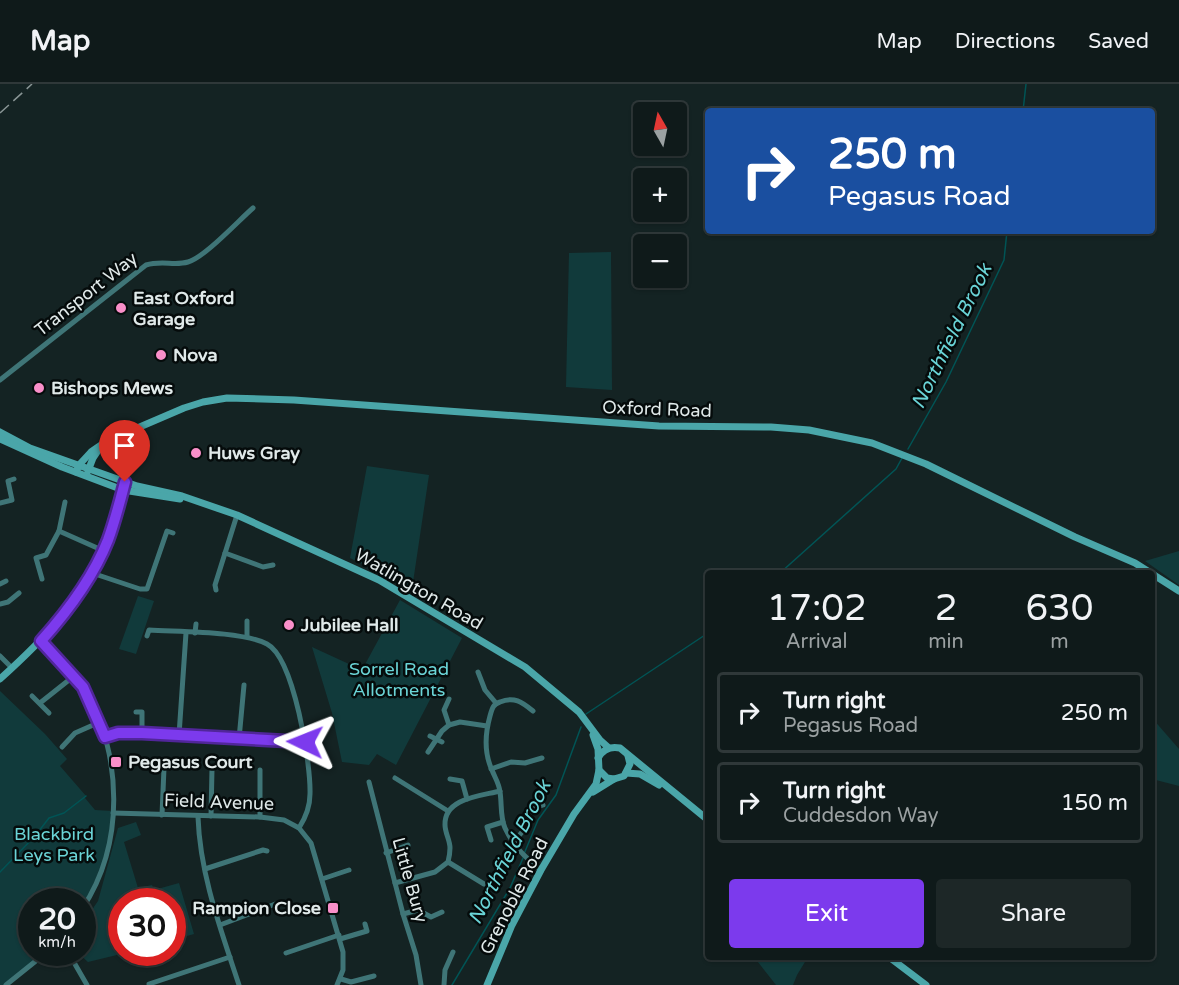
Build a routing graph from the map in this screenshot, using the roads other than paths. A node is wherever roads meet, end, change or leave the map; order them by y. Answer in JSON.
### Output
{"nodes":[{"id":1,"x":253,"y":208,"type":"dead end"},
{"id":2,"x":0,"y":380,"type":"edge"},
{"id":3,"x":0,"y":432,"type":"edge"},
{"id":4,"x":0,"y":439,"type":"edge"},
{"id":5,"x":107,"y":441,"type":"junction"},
{"id":6,"x":89,"y":468,"type":"junction"},
{"id":7,"x":78,"y":469,"type":"junction"},
{"id":8,"x":86,"y":476,"type":"junction"},
{"id":9,"x":8,"y":480,"type":"dead end"},
{"id":10,"x":124,"y":486,"type":"junction"},
{"id":11,"x":65,"y":502,"type":"dead end"},
{"id":12,"x":0,"y":503,"type":"edge"},
{"id":13,"x":237,"y":515,"type":"junction"},
{"id":14,"x":59,"y":531,"type":"junction"},
{"id":15,"x":174,"y":532,"type":"dead end"},
{"id":16,"x":104,"y":551,"type":"junction"},
{"id":17,"x":225,"y":553,"type":"junction"},
{"id":18,"x":273,"y":565,"type":"dead end"},
{"id":19,"x":1146,"y":570,"type":"edge"},
{"id":20,"x":93,"y":573,"type":"junction"},
{"id":21,"x":1155,"y":576,"type":"edge"},
{"id":22,"x":42,"y":579,"type":"dead end"},
{"id":23,"x":216,"y":590,"type":"dead end"},
{"id":24,"x":1179,"y":591,"type":"edge"},
{"id":25,"x":20,"y":593,"type":"dead end"},
{"id":26,"x":0,"y":604,"type":"edge"},
{"id":27,"x":246,"y":621,"type":"dead end"},
{"id":28,"x":196,"y":624,"type":"dead end"},
{"id":29,"x":186,"y":633,"type":"junction"},
{"id":30,"x":195,"y":633,"type":"junction"},
{"id":31,"x":147,"y":636,"type":"dead end"},
{"id":32,"x":247,"y":636,"type":"junction"},
{"id":33,"x":41,"y":641,"type":"junction"},
{"id":34,"x":0,"y":656,"type":"edge"},
{"id":35,"x":12,"y":668,"type":"junction"},
{"id":36,"x":478,"y":672,"type":"dead end"},
{"id":37,"x":74,"y":676,"type":"junction"},
{"id":38,"x":0,"y":679,"type":"edge"},
{"id":39,"x":244,"y":685,"type":"dead end"},
{"id":40,"x":32,"y":696,"type":"dead end"},
{"id":41,"x":450,"y":699,"type":"dead end"},
{"id":42,"x":40,"y":704,"type":"junction"},
{"id":43,"x":496,"y":704,"type":"junction"},
{"id":44,"x":533,"y":711,"type":"dead end"},
{"id":45,"x":136,"y":712,"type":"dead end"},
{"id":46,"x":49,"y":713,"type":"dead end"},
{"id":47,"x":100,"y":722,"type":"junction"},
{"id":48,"x":587,"y":722,"type":"junction"},
{"id":49,"x":449,"y":725,"type":"junction"},
{"id":50,"x":487,"y":726,"type":"junction"},
{"id":51,"x":142,"y":733,"type":"junction"},
{"id":52,"x":179,"y":735,"type":"junction"},
{"id":53,"x":105,"y":737,"type":"junction"},
{"id":54,"x":433,"y":737,"type":"junction"},
{"id":55,"x":239,"y":739,"type":"junction"},
{"id":56,"x":305,"y":742,"type":"junction"},
{"id":57,"x":442,"y":742,"type":"dead end"},
{"id":58,"x":66,"y":746,"type":"dead end"},
{"id":59,"x":609,"y":748,"type":"junction"},
{"id":60,"x":428,"y":752,"type":"dead end"},
{"id":61,"x":626,"y":753,"type":"junction"},
{"id":62,"x":542,"y":758,"type":"dead end"},
{"id":63,"x":598,"y":758,"type":"junction"},
{"id":64,"x":164,"y":768,"type":"dead end"},
{"id":65,"x":212,"y":769,"type":"dead end"},
{"id":66,"x":491,"y":769,"type":"junction"},
{"id":67,"x":261,"y":770,"type":"dead end"},
{"id":68,"x":599,"y":770,"type":"junction"},
{"id":69,"x":626,"y":773,"type":"junction"},
{"id":70,"x":395,"y":778,"type":"dead end"},
{"id":71,"x":450,"y":779,"type":"dead end"},
{"id":72,"x":614,"y":779,"type":"junction"},
{"id":73,"x":369,"y":782,"type":"dead end"},
{"id":74,"x":501,"y":791,"type":"junction"},
{"id":75,"x":590,"y":793,"type":"junction"},
{"id":76,"x":467,"y":799,"type":"junction"},
{"id":77,"x":682,"y":800,"type":"junction"},
{"id":78,"x":543,"y":805,"type":"dead end"},
{"id":79,"x":448,"y":811,"type":"junction"},
{"id":80,"x":112,"y":813,"type":"junction"},
{"id":81,"x":162,"y":815,"type":"junction"},
{"id":82,"x":211,"y":816,"type":"junction"},
{"id":83,"x":198,"y":817,"type":"junction"},
{"id":84,"x":260,"y":817,"type":"junction"},
{"id":85,"x":705,"y":818,"type":"edge"},
{"id":86,"x":502,"y":822,"type":"junction"},
{"id":87,"x":299,"y":828,"type":"junction"},
{"id":88,"x":490,"y":840,"type":"dead end"},
{"id":89,"x":514,"y":844,"type":"junction"},
{"id":90,"x":408,"y":845,"type":"dead end"},
{"id":91,"x":267,"y":851,"type":"dead end"},
{"id":92,"x":386,"y":853,"type":"junction"},
{"id":93,"x":448,"y":862,"type":"junction"},
{"id":94,"x":205,"y":869,"type":"junction"},
{"id":95,"x":349,"y":870,"type":"dead end"},
{"id":96,"x":541,"y":870,"type":"junction"},
{"id":97,"x":322,"y":879,"type":"junction"},
{"id":98,"x":394,"y":883,"type":"junction"},
{"id":99,"x":484,"y":884,"type":"dead end"},
{"id":100,"x":93,"y":888,"type":"edge"},
{"id":101,"x":278,"y":903,"type":"dead end"},
{"id":102,"x":442,"y":912,"type":"dead end"},
{"id":103,"x":403,"y":914,"type":"junction"},
{"id":104,"x":365,"y":924,"type":"dead end"},
{"id":105,"x":220,"y":925,"type":"junction"},
{"id":106,"x":339,"y":937,"type":"junction"},
{"id":107,"x":453,"y":952,"type":"dead end"},
{"id":108,"x":286,"y":953,"type":"dead end"},
{"id":109,"x":230,"y":957,"type":"junction"},
{"id":110,"x":893,"y":960,"type":"edge"},
{"id":111,"x":30,"y":966,"type":"edge"},
{"id":112,"x":76,"y":966,"type":"edge"},
{"id":113,"x":374,"y":976,"type":"dead end"},
{"id":114,"x":339,"y":982,"type":"edge"},
{"id":115,"x":149,"y":984,"type":"edge"},
{"id":116,"x":6,"y":985,"type":"edge"},
{"id":117,"x":87,"y":985,"type":"edge"},
{"id":118,"x":239,"y":985,"type":"edge"},
{"id":119,"x":421,"y":985,"type":"edge"},
{"id":120,"x":444,"y":985,"type":"edge"},
{"id":121,"x":487,"y":985,"type":"edge"},
{"id":122,"x":926,"y":985,"type":"edge"}],
"edges":[{"from":1,"to":2,"type":"street","name":"Transport Way"},
{"from":3,"to":7,"type":"street","name":"Watlington Road"},
{"from":4,"to":7,"type":"street","name":"Watlington Road"},
{"from":5,"to":6,"type":"street"},
{"from":5,"to":7,"type":"street","name":"Oxford Road"},
{"from":5,"to":19,"type":"street","name":"Oxford Road"},
{"from":6,"to":7,"type":"street","name":"Watlington Road"},
{"from":6,"to":8,"type":"street"},
{"from":6,"to":10,"type":"street","name":"Watlington Road"},
{"from":7,"to":8,"type":"street","name":"Watlington Road"},
{"from":8,"to":10,"type":"street","name":"Watlington Road"},
{"from":9,"to":12,"type":"street"},
{"from":10,"to":13,"type":"street","name":"Watlington Road"},
{"from":10,"to":16,"type":"street"},
{"from":11,"to":14,"type":"street"},
{"from":13,"to":17,"type":"street"},
{"from":13,"to":48,"type":"street","name":"Watlington Road"},
{"from":14,"to":16,"type":"street"},
{"from":14,"to":22,"type":"street"},
{"from":15,"to":20,"type":"street"},
{"from":16,"to":20,"type":"street"},
{"from":17,"to":18,"type":"street"},
{"from":17,"to":23,"type":"street"},
{"from":20,"to":33,"type":"street"},
{"from":21,"to":24,"type":"street","name":"Oxford Road"},
{"from":25,"to":26,"type":"street"},
{"from":27,"to":32,"type":"street"},
{"from":28,"to":30,"type":"street"},
{"from":29,"to":30,"type":"street"},
{"from":29,"to":31,"type":"street"},
{"from":29,"to":52,"type":"street"},
{"from":30,"to":32,"type":"street"},
{"from":32,"to":56,"type":"street"},
{"from":33,"to":35,"type":"street"},
{"from":33,"to":37,"type":"street"},
{"from":34,"to":35,"type":"street"},
{"from":35,"to":38,"type":"street"},
{"from":36,"to":43,"type":"street"},
{"from":37,"to":42,"type":"street"},
{"from":37,"to":47,"type":"street"},
{"from":39,"to":55,"type":"street"},
{"from":40,"to":42,"type":"street"},
{"from":41,"to":49,"type":"street"},
{"from":42,"to":46,"type":"street"},
{"from":43,"to":44,"type":"street"},
{"from":43,"to":50,"type":"street"},
{"from":45,"to":51,"type":"street"},
{"from":47,"to":53,"type":"street"},
{"from":47,"to":58,"type":"street"},
{"from":48,"to":59,"type":"street","name":"Watlington Road"},
{"from":48,"to":63,"type":"street","name":"Watlington Road"},
{"from":49,"to":50,"type":"street"},
{"from":49,"to":54,"type":"street"},
{"from":50,"to":66,"type":"street"},
{"from":51,"to":52,"type":"street"},
{"from":51,"to":53,"type":"street"},
{"from":52,"to":55,"type":"street"},
{"from":53,"to":80,"type":"street"},
{"from":54,"to":57,"type":"street"},
{"from":54,"to":60,"type":"street"},
{"from":55,"to":56,"type":"street"},
{"from":56,"to":87,"type":"street"},
{"from":59,"to":61,"type":"street"},
{"from":59,"to":63,"type":"street"},
{"from":61,"to":69,"type":"street"},
{"from":61,"to":77,"type":"street"},
{"from":62,"to":66,"type":"street"},
{"from":63,"to":68,"type":"street"},
{"from":64,"to":81,"type":"street"},
{"from":65,"to":82,"type":"street"},
{"from":66,"to":74,"type":"street"},
{"from":67,"to":84,"type":"street"},
{"from":68,"to":72,"type":"street"},
{"from":68,"to":75,"type":"street","name":"Grenoble Road"},
{"from":69,"to":72,"type":"street"},
{"from":69,"to":77,"type":"street"},
{"from":70,"to":79,"type":"street"},
{"from":71,"to":76,"type":"street"},
{"from":72,"to":75,"type":"street","name":"Grenoble Road"},
{"from":73,"to":92,"type":"street","name":"Little Bury"},
{"from":74,"to":76,"type":"street"},
{"from":74,"to":86,"type":"street"},
{"from":75,"to":96,"type":"street","name":"Grenoble Road"},
{"from":76,"to":79,"type":"street"},
{"from":77,"to":85,"type":"street"},
{"from":78,"to":89,"type":"street"},
{"from":79,"to":93,"type":"street"},
{"from":80,"to":81,"type":"street","name":"Field Avenue"},
{"from":80,"to":100,"type":"street"},
{"from":81,"to":83,"type":"street","name":"Field Avenue"},
{"from":82,"to":83,"type":"street","name":"Field Avenue"},
{"from":82,"to":84,"type":"street","name":"Field Avenue"},
{"from":83,"to":94,"type":"street"},
{"from":84,"to":87,"type":"street","name":"Field Avenue"},
{"from":86,"to":88,"type":"street"},
{"from":86,"to":89,"type":"street"},
{"from":87,"to":97,"type":"street"},
{"from":89,"to":96,"type":"street"},
{"from":90,"to":92,"type":"street"},
{"from":91,"to":94,"type":"street"},
{"from":92,"to":98,"type":"street","name":"Little Bury"},
{"from":93,"to":98,"type":"street"},
{"from":93,"to":99,"type":"street"},
{"from":94,"to":105,"type":"street"},
{"from":95,"to":97,"type":"street"},
{"from":96,"to":121,"type":"street","name":"Grenoble Road"},
{"from":97,"to":106,"type":"street"},
{"from":98,"to":103,"type":"street","name":"Little Bury"},
{"from":101,"to":105,"type":"street"},
{"from":102,"to":103,"type":"street"},
{"from":103,"to":119,"type":"street","name":"Little Bury"},
{"from":104,"to":106,"type":"street"},
{"from":105,"to":109,"type":"street"},
{"from":106,"to":108,"type":"street"},
{"from":106,"to":114,"type":"street"},
{"from":107,"to":120,"type":"street"},
{"from":109,"to":115,"type":"street"},
{"from":109,"to":118,"type":"street"},
{"from":110,"to":122,"type":"street"},
{"from":111,"to":116,"type":"street"},
{"from":112,"to":117,"type":"street"},
{"from":113,"to":114,"type":"street"}]}
